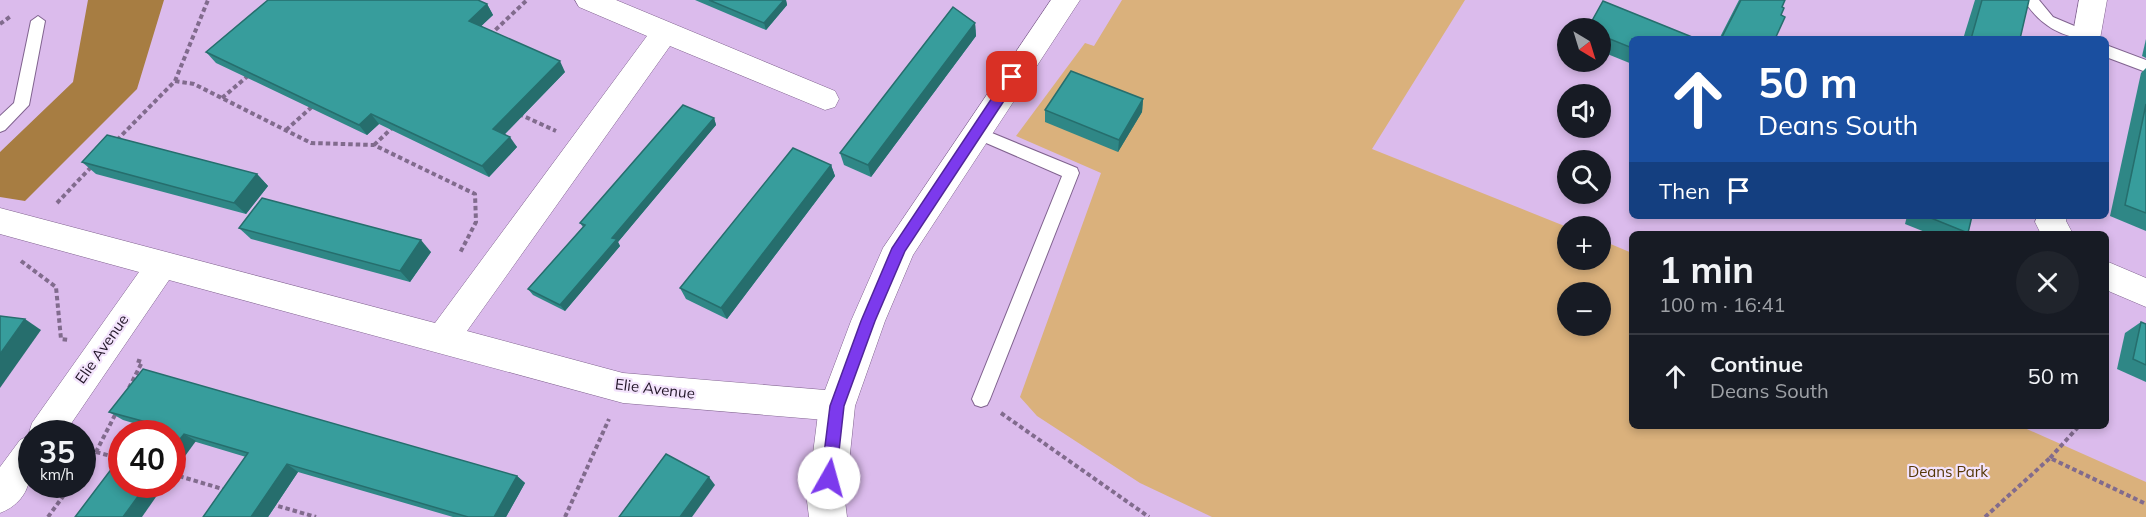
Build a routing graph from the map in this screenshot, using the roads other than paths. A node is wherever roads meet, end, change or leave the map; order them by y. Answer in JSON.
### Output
{"nodes":[{"id":1,"x":589,"y":0,"type":"edge"},
{"id":2,"x":1066,"y":0,"type":"edge"},
{"id":3,"x":2031,"y":0,"type":"edge"},
{"id":4,"x":2093,"y":0,"type":"edge"},
{"id":5,"x":38,"y":21,"type":"dead end"},
{"id":6,"x":665,"y":32,"type":"junction"},
{"id":7,"x":2080,"y":36,"type":"edge"},
{"id":8,"x":2093,"y":36,"type":"edge"},
{"id":9,"x":2109,"y":49,"type":"edge"},
{"id":10,"x":2146,"y":66,"type":"edge"},
{"id":11,"x":825,"y":99,"type":"dead end"},
{"id":12,"x":0,"y":126,"type":"edge"},
{"id":13,"x":975,"y":132,"type":"junction"},
{"id":14,"x":0,"y":221,"type":"edge"},
{"id":15,"x":161,"y":265,"type":"junction"},
{"id":16,"x":2109,"y":276,"type":"edge"},
{"id":17,"x":2146,"y":293,"type":"edge"},
{"id":18,"x":443,"y":338,"type":"junction"},
{"id":19,"x":981,"y":399,"type":"road end"},
{"id":20,"x":837,"y":406,"type":"junction"},
{"id":21,"x":54,"y":420,"type":"edge"},
{"id":22,"x":18,"y":471,"type":"edge"},
{"id":23,"x":0,"y":496,"type":"edge"},
{"id":24,"x":828,"y":517,"type":"edge"}],
"edges":[{"from":1,"to":6,"type":"street"},
{"from":2,"to":13,"type":"street"},
{"from":3,"to":7,"type":"lane"},
{"from":4,"to":8,"type":"street"},
{"from":5,"to":12,"type":"lane"},
{"from":6,"to":11,"type":"street"},
{"from":6,"to":18,"type":"street"},
{"from":9,"to":10,"type":"lane"},
{"from":13,"to":19,"type":"lane"},
{"from":13,"to":20,"type":"street"},
{"from":14,"to":15,"type":"street","name":"Elie Avenue"},
{"from":15,"to":18,"type":"street","name":"Elie Avenue"},
{"from":15,"to":21,"type":"street","name":"Elie Avenue"},
{"from":16,"to":17,"type":"street"},
{"from":18,"to":20,"type":"street","name":"Elie Avenue"},
{"from":20,"to":24,"type":"street"},
{"from":22,"to":23,"type":"street"}]}
